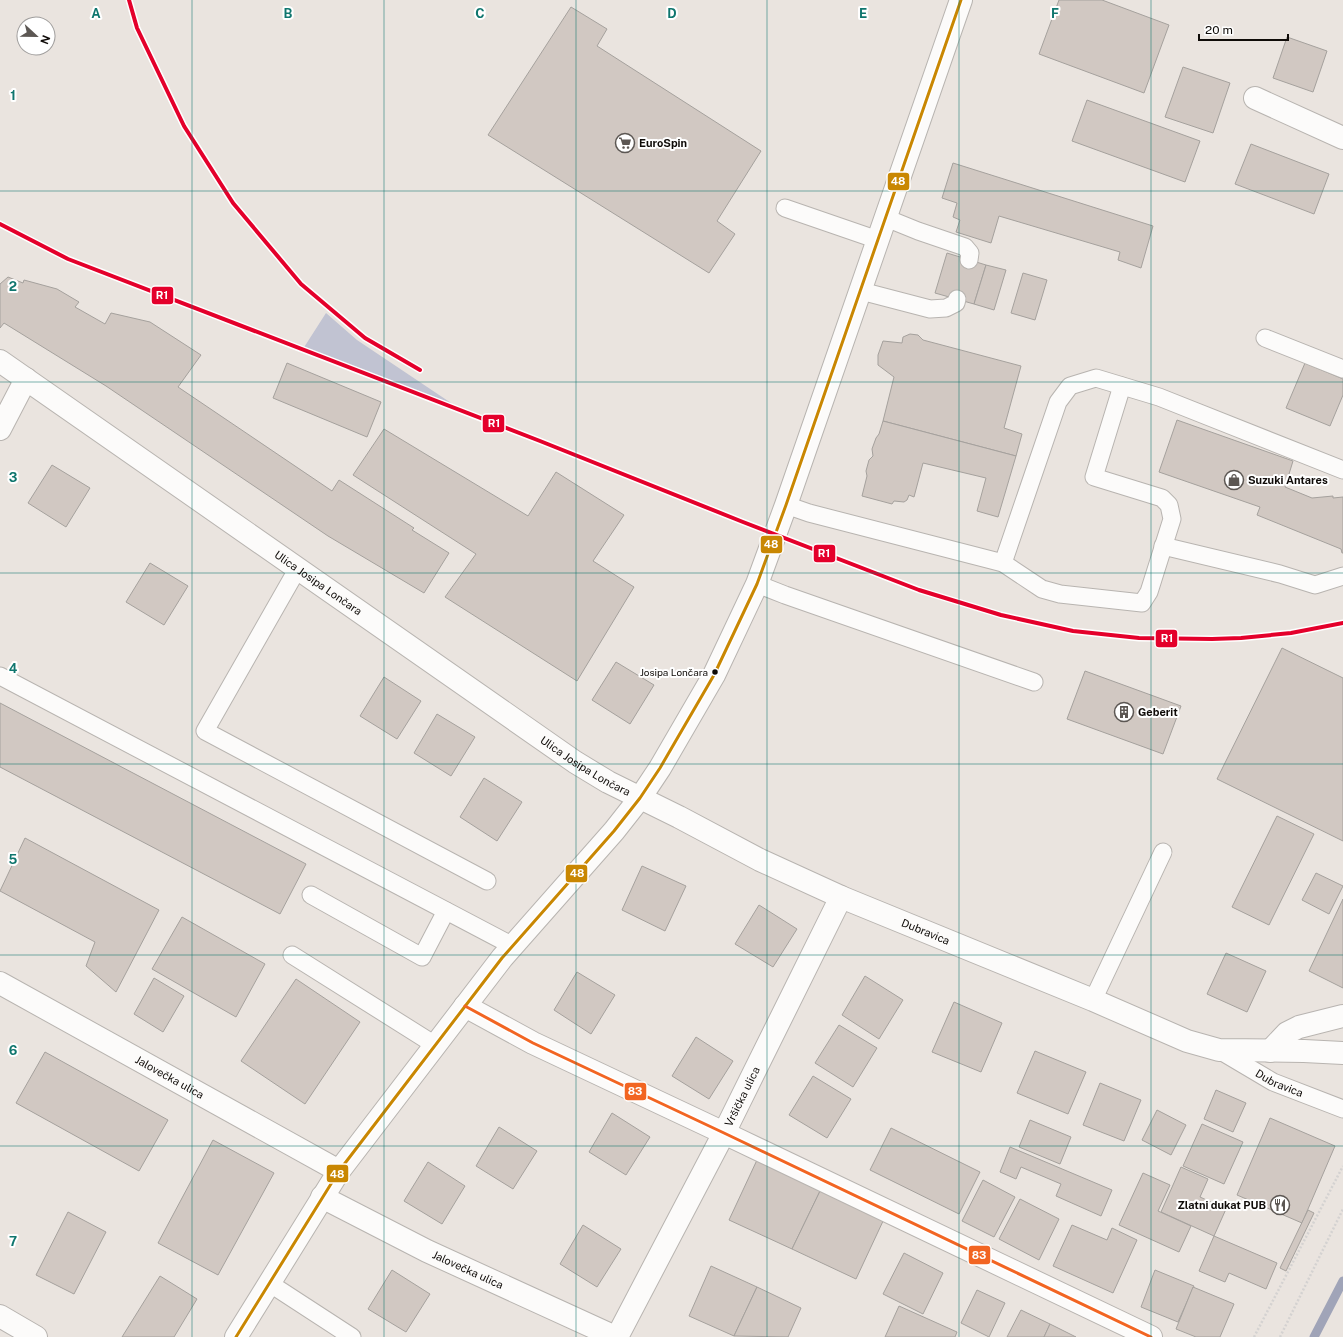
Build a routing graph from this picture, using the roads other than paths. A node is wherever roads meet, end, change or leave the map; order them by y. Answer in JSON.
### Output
{"nodes":[{"id":1,"x":962,"y":0,"type":"edge"},
{"id":2,"x":1255,"y":98,"type":"dead end"},
{"id":3,"x":1343,"y":138,"type":"edge"},
{"id":4,"x":785,"y":208,"type":"dead end"},
{"id":5,"x":886,"y":218,"type":"junction"},
{"id":6,"x":878,"y":240,"type":"junction"},
{"id":7,"x":969,"y":260,"type":"dead end"},
{"id":8,"x":860,"y":292,"type":"junction"},
{"id":9,"x":957,"y":299,"type":"dead end"},
{"id":10,"x":1265,"y":338,"type":"dead end"},
{"id":11,"x":0,"y":361,"type":"edge"},
{"id":12,"x":1343,"y":369,"type":"edge"},
{"id":13,"x":26,"y":379,"type":"junction"},
{"id":14,"x":1122,"y":386,"type":"junction"},
{"id":15,"x":0,"y":430,"type":"edge"},
{"id":16,"x":1343,"y":470,"type":"edge"},
{"id":17,"x":786,"y":505,"type":"junction"},
{"id":18,"x":1163,"y":546,"type":"junction"},
{"id":19,"x":1003,"y":563,"type":"junction"},
{"id":20,"x":298,"y":568,"type":"junction"},
{"id":21,"x":1343,"y":576,"type":"edge"},
{"id":22,"x":757,"y":584,"type":"junction"},
{"id":23,"x":0,"y":676,"type":"edge"},
{"id":24,"x":1034,"y":682,"type":"dead end"},
{"id":25,"x":640,"y":798,"type":"junction"},
{"id":26,"x":1163,"y":852,"type":"dead end"},
{"id":27,"x":487,"y":881,"type":"dead end"},
{"id":28,"x":311,"y":895,"type":"dead end"},
{"id":29,"x":841,"y":897,"type":"junction"},
{"id":30,"x":446,"y":911,"type":"junction"},
{"id":31,"x":513,"y":946,"type":"junction"},
{"id":32,"x":292,"y":955,"type":"dead end"},
{"id":33,"x":0,"y":983,"type":"edge"},
{"id":34,"x":1093,"y":1000,"type":"junction"},
{"id":35,"x":465,"y":1006,"type":"junction"},
{"id":36,"x":1343,"y":1016,"type":"edge"},
{"id":37,"x":436,"y":1045,"type":"junction"},
{"id":38,"x":1218,"y":1050,"type":"junction"},
{"id":39,"x":1270,"y":1050,"type":"junction"},
{"id":40,"x":1343,"y":1054,"type":"edge"},
{"id":41,"x":1343,"y":1109,"type":"edge"},
{"id":42,"x":724,"y":1132,"type":"junction"},
{"id":43,"x":339,"y":1171,"type":"junction"},
{"id":44,"x":322,"y":1197,"type":"junction"},
{"id":45,"x":269,"y":1283,"type":"junction"},
{"id":46,"x":0,"y":1316,"type":"edge"},
{"id":47,"x":36,"y":1337,"type":"edge"},
{"id":48,"x":236,"y":1337,"type":"edge"},
{"id":49,"x":352,"y":1337,"type":"edge"},
{"id":50,"x":616,"y":1337,"type":"edge"},
{"id":51,"x":1151,"y":1337,"type":"edge"}],
"edges":[{"from":1,"to":5,"type":"street"},
{"from":2,"to":3,"type":"street"},
{"from":4,"to":6,"type":"lane"},
{"from":5,"to":6,"type":"street"},
{"from":5,"to":7,"type":"lane"},
{"from":6,"to":8,"type":"street"},
{"from":8,"to":9,"type":"lane"},
{"from":8,"to":17,"type":"street"},
{"from":10,"to":12,"type":"lane"},
{"from":11,"to":13,"type":"street","name":"Ulica Josipa Lončara"},
{"from":13,"to":15,"type":"street"},
{"from":13,"to":20,"type":"street","name":"Ulica Josipa Lončara"},
{"from":14,"to":16,"type":"lane"},
{"from":14,"to":18,"type":"lane"},
{"from":14,"to":19,"type":"lane"},
{"from":17,"to":19,"type":"lane"},
{"from":17,"to":22,"type":"street"},
{"from":18,"to":19,"type":"lane"},
{"from":18,"to":21,"type":"lane"},
{"from":20,"to":25,"type":"street","name":"Ulica Josipa Lončara"},
{"from":20,"to":27,"type":"lane"},
{"from":22,"to":24,"type":"lane"},
{"from":22,"to":25,"type":"street"},
{"from":23,"to":30,"type":"lane"},
{"from":25,"to":29,"type":"street","name":"Dubravica"},
{"from":25,"to":31,"type":"street"},
{"from":26,"to":34,"type":"lane"},
{"from":28,"to":30,"type":"lane"},
{"from":29,"to":34,"type":"street","name":"Dubravica"},
{"from":29,"to":42,"type":"street","name":"Vršička ulica"},
{"from":30,"to":31,"type":"lane"},
{"from":31,"to":35,"type":"street"},
{"from":32,"to":37,"type":"lane"},
{"from":33,"to":43,"type":"street","name":"Jalovečka ulica"},
{"from":34,"to":38,"type":"street","name":"Dubravica"},
{"from":35,"to":37,"type":"street"},
{"from":35,"to":42,"type":"street"},
{"from":36,"to":39,"type":"street"},
{"from":37,"to":43,"type":"street"},
{"from":38,"to":39,"type":"street","name":"Dubravica"},
{"from":38,"to":41,"type":"lane","name":"Dubravica"},
{"from":39,"to":40,"type":"street","name":"Dubravica"},
{"from":42,"to":50,"type":"street","name":"Vršička ulica"},
{"from":42,"to":51,"type":"street"},
{"from":43,"to":44,"type":"street"},
{"from":44,"to":45,"type":"street"},
{"from":44,"to":50,"type":"street","name":"Jalovečka ulica"},
{"from":45,"to":48,"type":"street"},
{"from":45,"to":49,"type":"lane"},
{"from":46,"to":47,"type":"street"}]}
